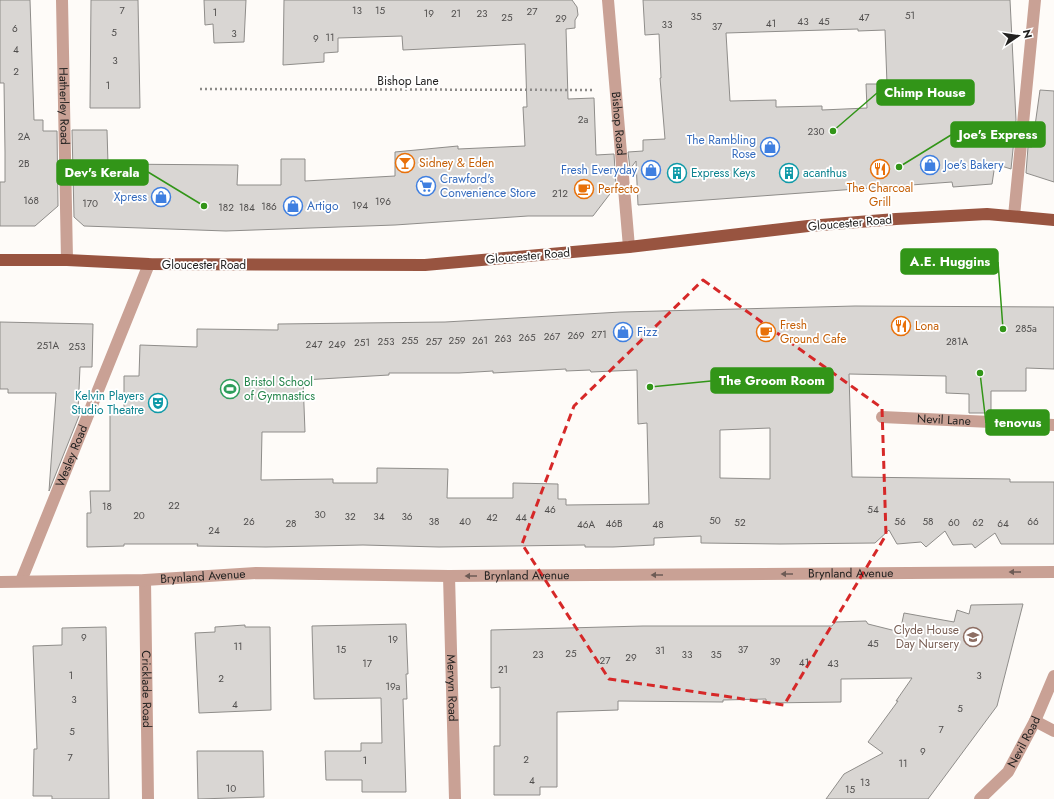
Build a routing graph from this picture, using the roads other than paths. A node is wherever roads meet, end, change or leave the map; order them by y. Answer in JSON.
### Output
{"nodes":[{"id":1,"x":62,"y":0,"type":"edge"},
{"id":2,"x":608,"y":0,"type":"edge"},
{"id":3,"x":1035,"y":0,"type":"edge"},
{"id":4,"x":1014,"y":216,"type":"junction"},
{"id":5,"x":1054,"y":220,"type":"edge"},
{"id":6,"x":630,"y":247,"type":"junction"},
{"id":7,"x":0,"y":260,"type":"edge"},
{"id":8,"x":67,"y":260,"type":"junction"},
{"id":9,"x":149,"y":264,"type":"junction"},
{"id":10,"x":882,"y":417,"type":"dead end"},
{"id":11,"x":1054,"y":425,"type":"edge"},
{"id":12,"x":1054,"y":572,"type":"edge"},
{"id":13,"x":449,"y":576,"type":"junction"},
{"id":14,"x":144,"y":580,"type":"junction"},
{"id":15,"x":0,"y":582,"type":"edge"},
{"id":16,"x":22,"y":582,"type":"junction"},
{"id":17,"x":1054,"y":676,"type":"edge"},
{"id":18,"x":1035,"y":721,"type":"junction"},
{"id":19,"x":1054,"y":731,"type":"edge"},
{"id":20,"x":148,"y":799,"type":"edge"},
{"id":21,"x":455,"y":799,"type":"edge"},
{"id":22,"x":980,"y":799,"type":"edge"}],
"edges":[{"from":1,"to":8,"type":"street","name":"Hatherley Road"},
{"from":2,"to":6,"type":"street","name":"Bishop Road"},
{"from":3,"to":4,"type":"street"},
{"from":4,"to":5,"type":"main road","name":"Gloucester Road"},
{"from":4,"to":6,"type":"main road","name":"Gloucester Road"},
{"from":6,"to":9,"type":"main road","name":"Gloucester Road"},
{"from":7,"to":8,"type":"main road","name":"Gloucester Road"},
{"from":8,"to":9,"type":"main road","name":"Gloucester Road"},
{"from":9,"to":16,"type":"street","name":"Wesley Road"},
{"from":10,"to":11,"type":"street","name":"Nevil Lane"},
{"from":12,"to":13,"type":"street","name":"Brynland Avenue","one_way":true},
{"from":13,"to":14,"type":"street","name":"Brynland Avenue"},
{"from":13,"to":21,"type":"street","name":"Mervyn Road"},
{"from":14,"to":16,"type":"street","name":"Brynland Avenue"},
{"from":14,"to":20,"type":"street","name":"Cricklade Road"},
{"from":15,"to":16,"type":"street","name":"Brynland Avenue"},
{"from":17,"to":18,"type":"street","name":"Nevil Road"},
{"from":18,"to":19,"type":"street"},
{"from":18,"to":22,"type":"street","name":"Nevil Road"}]}
